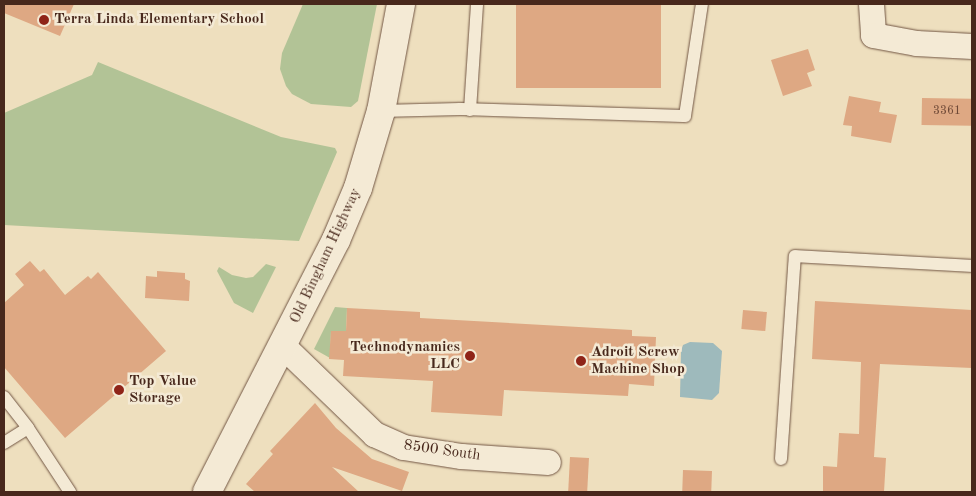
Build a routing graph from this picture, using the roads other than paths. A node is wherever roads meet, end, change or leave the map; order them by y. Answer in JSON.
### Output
{"nodes":[{"id":1,"x":401,"y":4,"type":"edge"},
{"id":2,"x":477,"y":4,"type":"edge"},
{"id":3,"x":702,"y":4,"type":"edge"},
{"id":4,"x":871,"y":4,"type":"edge"},
{"id":5,"x":972,"y":46,"type":"edge"},
{"id":6,"x":470,"y":110,"type":"junction"},
{"id":7,"x":381,"y":112,"type":"junction"},
{"id":8,"x":972,"y":266,"type":"edge"},
{"id":9,"x":283,"y":346,"type":"junction"},
{"id":10,"x":4,"y":397,"type":"edge"},
{"id":11,"x":28,"y":428,"type":"junction"},
{"id":12,"x":4,"y":443,"type":"edge"},
{"id":13,"x":781,"y":459,"type":"dead end"},
{"id":14,"x":548,"y":462,"type":"dead end"},
{"id":15,"x":70,"y":492,"type":"edge"},
{"id":16,"x":207,"y":492,"type":"edge"}],
"edges":[{"from":1,"to":7,"type":"street","name":"Old Bingham Highway"},
{"from":2,"to":6,"type":"lane"},
{"from":3,"to":6,"type":"lane"},
{"from":4,"to":5,"type":"street"},
{"from":6,"to":7,"type":"lane"},
{"from":7,"to":9,"type":"street","name":"Old Bingham Highway"},
{"from":8,"to":13,"type":"lane"},
{"from":9,"to":14,"type":"street","name":"8500 South"},
{"from":9,"to":16,"type":"street","name":"Old Bingham Highway"},
{"from":10,"to":11,"type":"lane"},
{"from":11,"to":12,"type":"lane"},
{"from":11,"to":15,"type":"lane"}]}
